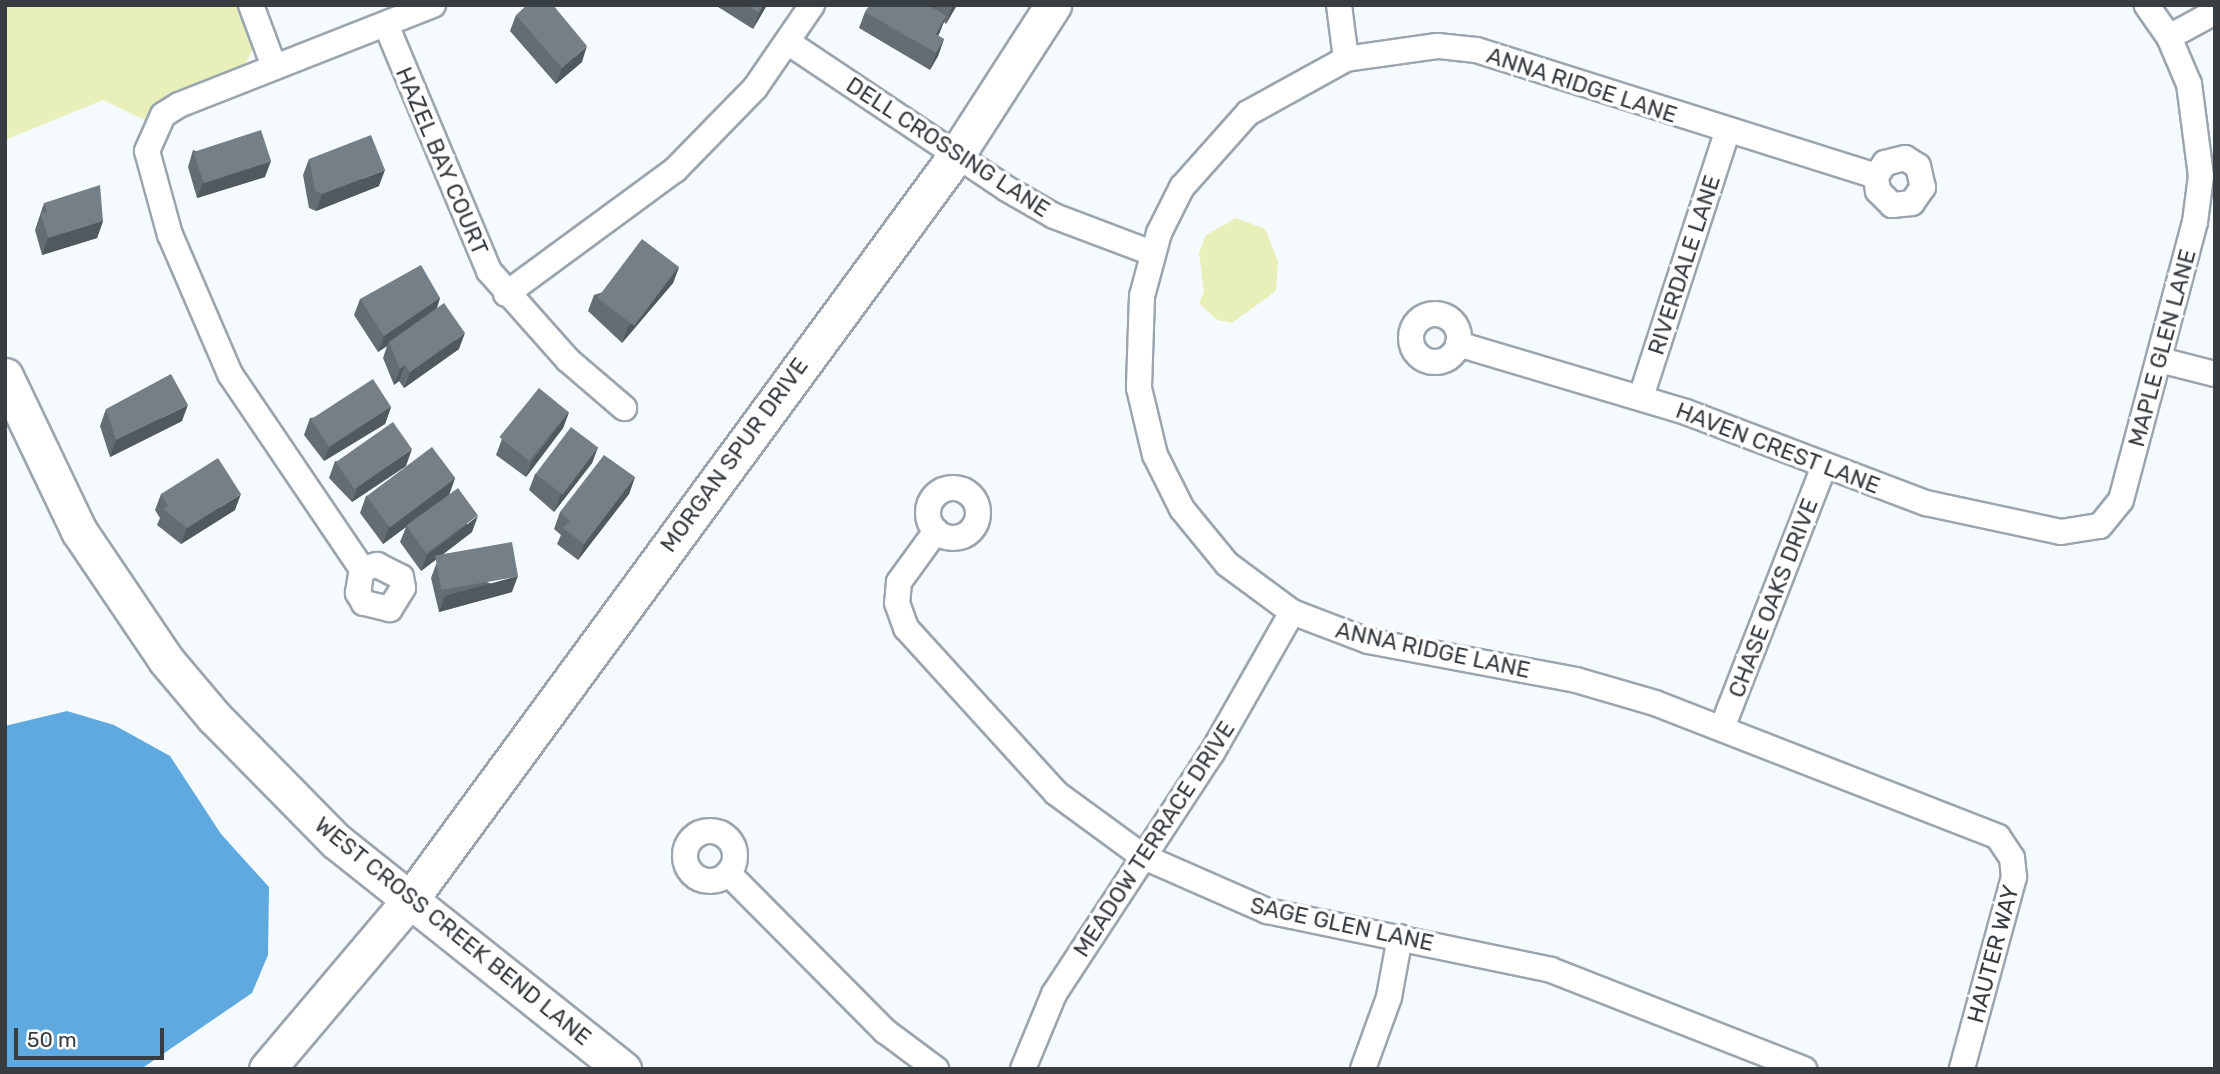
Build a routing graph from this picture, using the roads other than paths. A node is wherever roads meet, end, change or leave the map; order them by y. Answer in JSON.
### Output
{"nodes":[{"id":1,"x":251,"y":5,"type":"edge"},
{"id":2,"x":433,"y":5,"type":"edge"},
{"id":3,"x":812,"y":5,"type":"edge"},
{"id":4,"x":1053,"y":5,"type":"edge"},
{"id":5,"x":1339,"y":5,"type":"edge"},
{"id":6,"x":2147,"y":5,"type":"edge"},
{"id":7,"x":2215,"y":12,"type":"edge"},
{"id":8,"x":387,"y":27,"type":"junction"},
{"id":9,"x":2169,"y":37,"type":"junction"},
{"id":10,"x":789,"y":43,"type":"junction"},
{"id":11,"x":1346,"y":59,"type":"junction"},
{"id":12,"x":273,"y":64,"type":"junction"},
{"id":13,"x":1727,"y":133,"type":"junction"},
{"id":14,"x":955,"y":157,"type":"junction"},
{"id":15,"x":1877,"y":176,"type":"dead end"},
{"id":16,"x":1152,"y":253,"type":"junction"},
{"id":17,"x":506,"y":294,"type":"junction"},
{"id":18,"x":1458,"y":344,"type":"dead end"},
{"id":19,"x":2160,"y":360,"type":"junction"},
{"id":20,"x":2215,"y":374,"type":"edge"},
{"id":21,"x":5,"y":376,"type":"edge"},
{"id":22,"x":1641,"y":397,"type":"junction"},
{"id":23,"x":624,"y":408,"type":"dead end"},
{"id":24,"x":1824,"y":467,"type":"junction"},
{"id":25,"x":2100,"y":526,"type":"joint"},
{"id":26,"x":936,"y":531,"type":"dead end"},
{"id":27,"x":362,"y":569,"type":"dead end"},
{"id":28,"x":1293,"y":612,"type":"junction"},
{"id":29,"x":1722,"y":728,"type":"junction"},
{"id":30,"x":2002,"y":841,"type":"joint"},
{"id":31,"x":1142,"y":856,"type":"junction"},
{"id":32,"x":728,"y":873,"type":"dead end"},
{"id":33,"x":409,"y":901,"type":"junction"},
{"id":34,"x":1400,"y":937,"type":"junction"},
{"id":35,"x":267,"y":1069,"type":"edge"},
{"id":36,"x":623,"y":1069,"type":"edge"},
{"id":37,"x":936,"y":1069,"type":"edge"},
{"id":38,"x":1023,"y":1069,"type":"edge"},
{"id":39,"x":1363,"y":1069,"type":"edge"},
{"id":40,"x":1804,"y":1069,"type":"edge"},
{"id":41,"x":1962,"y":1069,"type":"edge"}],
"edges":[{"from":1,"to":12,"type":"street"},
{"from":2,"to":8,"type":"street"},
{"from":3,"to":10,"type":"street"},
{"from":4,"to":14,"type":"street","name":"MORGAN SPUR DRIVE"},
{"from":5,"to":11,"type":"street"},
{"from":6,"to":9,"type":"street","name":"MAPLE GLEN LANE"},
{"from":7,"to":9,"type":"street"},
{"from":8,"to":12,"type":"street"},
{"from":8,"to":17,"type":"street","name":"HAZEL BAY COURT"},
{"from":9,"to":19,"type":"street","name":"MAPLE GLEN LANE"},
{"from":10,"to":14,"type":"street","name":"DELL CROSSING LANE"},
{"from":10,"to":17,"type":"street"},
{"from":11,"to":13,"type":"street","name":"ANNA RIDGE LANE"},
{"from":11,"to":16,"type":"street","name":"ANNA RIDGE LANE"},
{"from":12,"to":27,"type":"street"},
{"from":13,"to":15,"type":"street","name":"ANNA RIDGE LANE"},
{"from":13,"to":22,"type":"street","name":"RIVERDALE LANE"},
{"from":14,"to":16,"type":"street","name":"DELL CROSSING LANE"},
{"from":14,"to":33,"type":"street","name":"MORGAN SPUR DRIVE"},
{"from":16,"to":28,"type":"street","name":"ANNA RIDGE LANE"},
{"from":17,"to":23,"type":"street","name":"HAZEL BAY COURT"},
{"from":18,"to":22,"type":"street","name":"HAVEN CREST LANE"},
{"from":19,"to":20,"type":"street"},
{"from":19,"to":25,"type":"street","name":"MAPLE GLEN LANE"},
{"from":21,"to":33,"type":"street","name":"WEST CROSS CREEK BEND LANE"},
{"from":22,"to":24,"type":"street","name":"HAVEN CREST LANE"},
{"from":24,"to":25,"type":"street","name":"HAVEN CREST LANE"},
{"from":24,"to":29,"type":"street","name":"CHASE OAKS DRIVE"},
{"from":26,"to":31,"type":"street","name":"SAGE GLEN LANE"},
{"from":28,"to":29,"type":"street","name":"ANNA RIDGE LANE"},
{"from":28,"to":31,"type":"street","name":"MEADOW TERRACE DRIVE"},
{"from":29,"to":30,"type":"street","name":"ANNA RIDGE LANE"},
{"from":30,"to":41,"type":"street","name":"HAUTER WAY"},
{"from":31,"to":34,"type":"street","name":"SAGE GLEN LANE"},
{"from":31,"to":38,"type":"street","name":"MEADOW TERRACE DRIVE"},
{"from":32,"to":37,"type":"street"},
{"from":33,"to":35,"type":"street","name":"MORGAN SPUR DRIVE"},
{"from":33,"to":36,"type":"street","name":"WEST CROSS CREEK BEND LANE"},
{"from":34,"to":39,"type":"street"},
{"from":34,"to":40,"type":"street","name":"SAGE GLEN LANE"}]}
